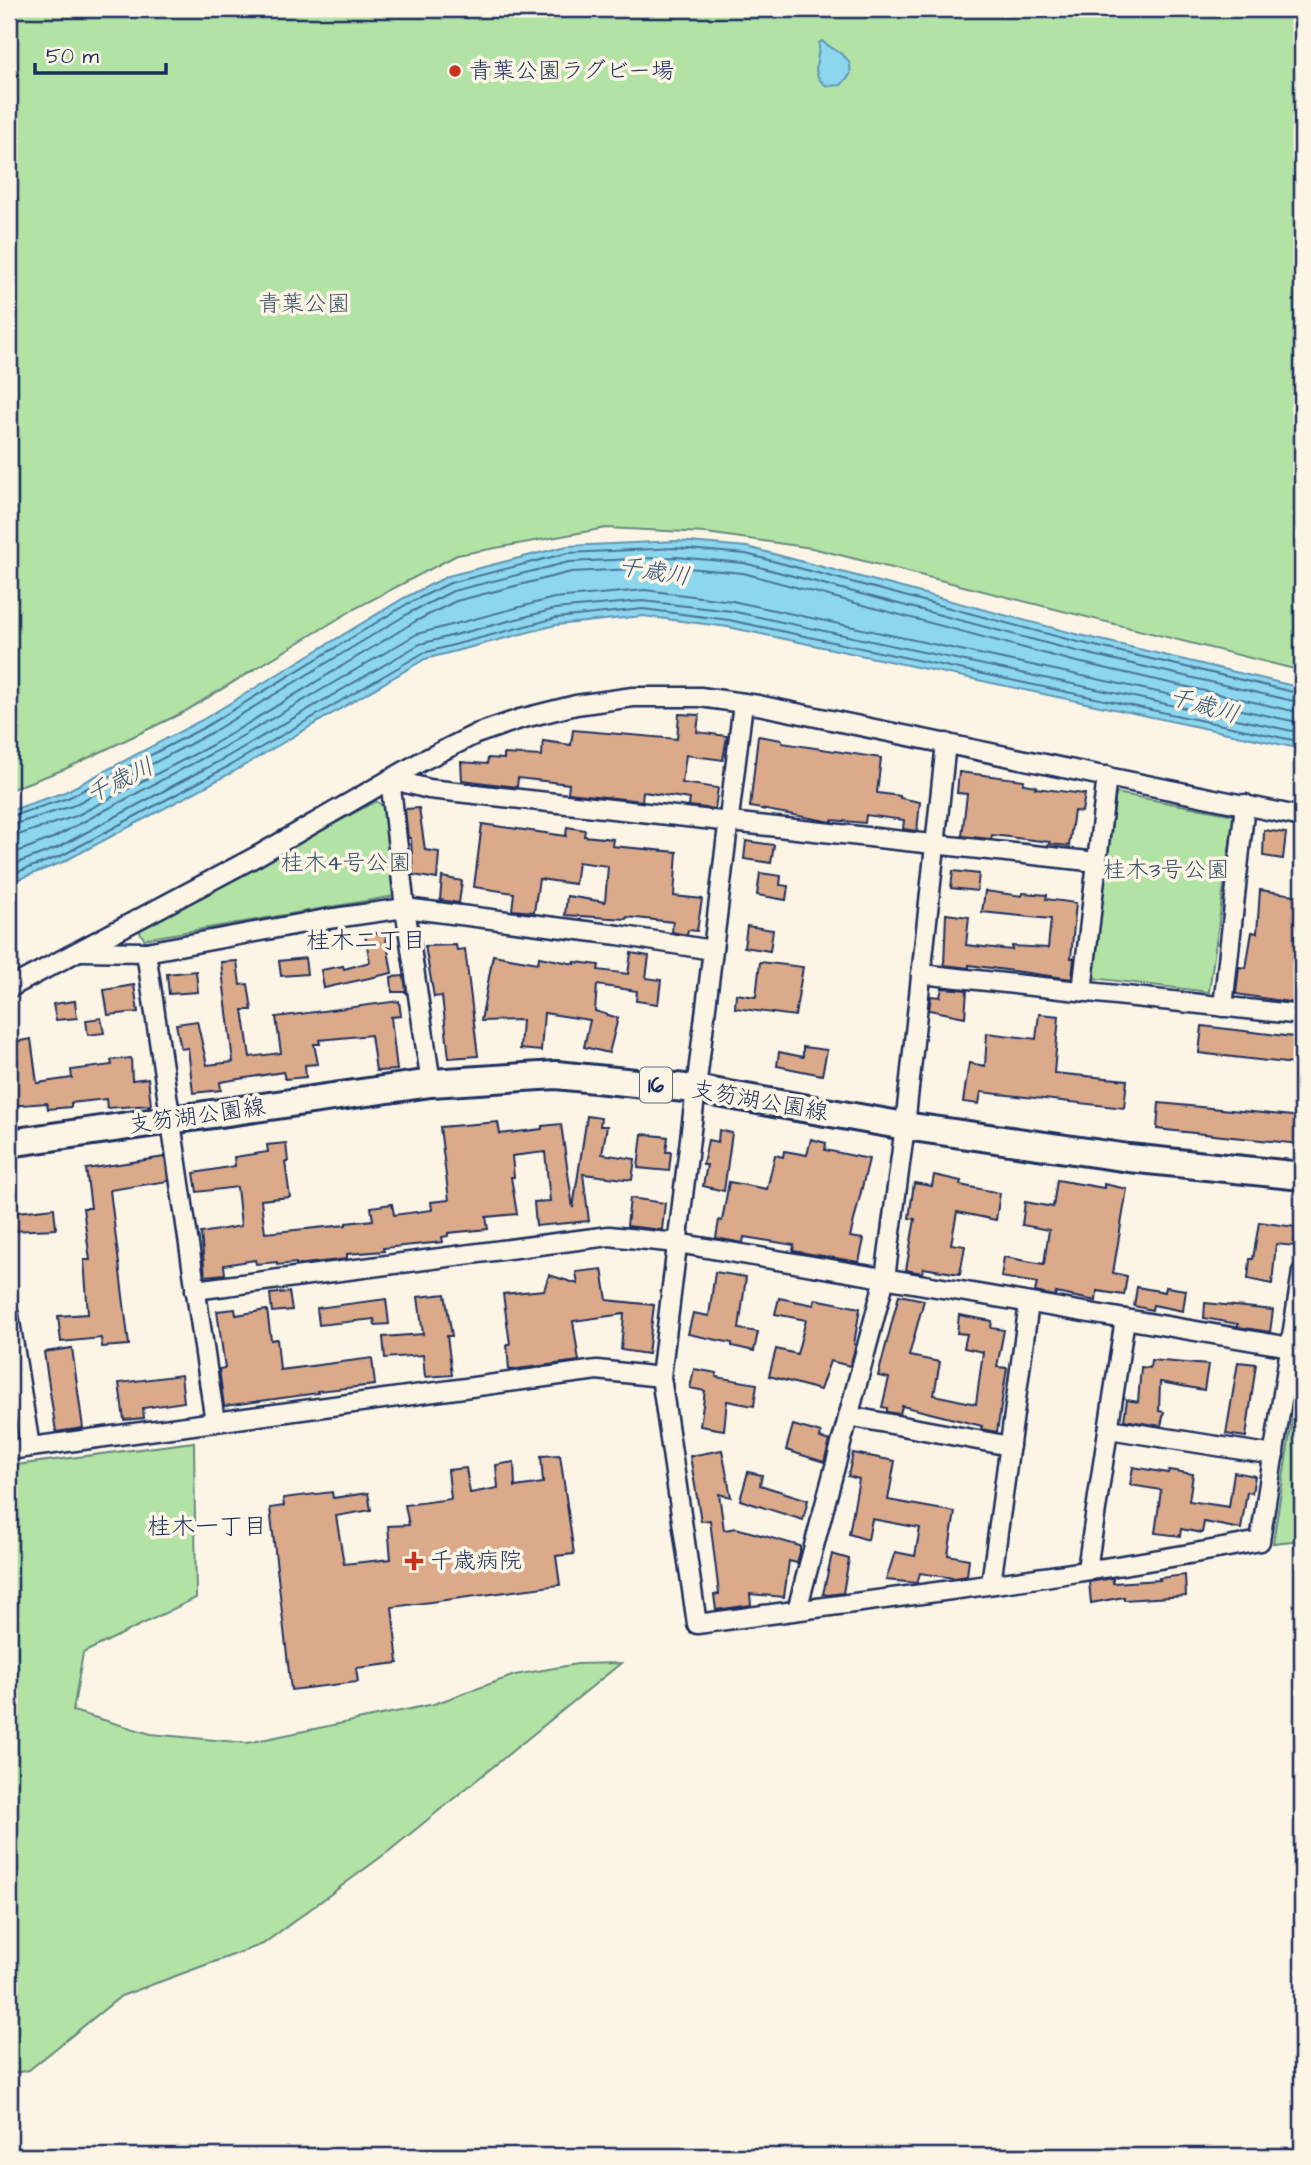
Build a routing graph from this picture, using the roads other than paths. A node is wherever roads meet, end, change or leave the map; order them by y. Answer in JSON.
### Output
{"nodes":[{"id":1,"x":743,"y":703,"type":"junction"},
{"id":2,"x":946,"y":743,"type":"junction"},
{"id":3,"x":1107,"y":776,"type":"junction"},
{"id":4,"x":390,"y":779,"type":"junction"},
{"id":5,"x":1245,"y":804,"type":"junction"},
{"id":6,"x":1302,"y":817,"type":"edge"},
{"id":7,"x":729,"y":820,"type":"junction"},
{"id":8,"x":935,"y":844,"type":"junction"},
{"id":9,"x":1097,"y":862,"type":"junction"},
{"id":10,"x":405,"y":908,"type":"junction"},
{"id":11,"x":712,"y":950,"type":"junction"},
{"id":12,"x":78,"y":951,"type":"junction"},
{"id":13,"x":146,"y":953,"type":"junction"},
{"id":14,"x":921,"y":974,"type":"junction"},
{"id":15,"x":9,"y":988,"type":"edge"},
{"id":16,"x":1082,"y":991,"type":"junction"},
{"id":17,"x":1223,"y":1007,"type":"junction"},
{"id":18,"x":1302,"y":1015,"type":"edge"},
{"id":19,"x":431,"y":1083,"type":"junction"},
{"id":20,"x":695,"y":1089,"type":"junction"},
{"id":21,"x":169,"y":1120,"type":"junction"},
{"id":22,"x":905,"y":1126,"type":"junction"},
{"id":23,"x":9,"y":1143,"type":"edge"},
{"id":24,"x":1302,"y":1176,"type":"edge"},
{"id":25,"x":677,"y":1243,"type":"junction"},
{"id":26,"x":1302,"y":1272,"type":"edge"},
{"id":27,"x":885,"y":1278,"type":"junction"},
{"id":28,"x":195,"y":1290,"type":"junction"},
{"id":29,"x":1029,"y":1303,"type":"junction"},
{"id":30,"x":9,"y":1315,"type":"edge"},
{"id":31,"x":1125,"y":1319,"type":"junction"},
{"id":32,"x":1296,"y":1348,"type":"edge"},
{"id":33,"x":661,"y":1377,"type":"junction"},
{"id":34,"x":848,"y":1416,"type":"junction"},
{"id":35,"x":215,"y":1422,"type":"junction"},
{"id":36,"x":1109,"y":1429,"type":"junction"},
{"id":37,"x":1010,"y":1446,"type":"junction"},
{"id":38,"x":30,"y":1447,"type":"junction"},
{"id":39,"x":9,"y":1450,"type":"edge"},
{"id":40,"x":1274,"y":1455,"type":"junction"},
{"id":41,"x":1087,"y":1569,"type":"junction"},
{"id":42,"x":991,"y":1584,"type":"junction"},
{"id":43,"x":797,"y":1610,"type":"junction"}],
"edges":[{"from":1,"to":2,"type":"street"},
{"from":1,"to":4,"type":"street"},
{"from":1,"to":7,"type":"street"},
{"from":2,"to":3,"type":"street"},
{"from":2,"to":8,"type":"street"},
{"from":3,"to":5,"type":"street"},
{"from":3,"to":9,"type":"street"},
{"from":4,"to":7,"type":"street"},
{"from":4,"to":10,"type":"street"},
{"from":4,"to":12,"type":"street"},
{"from":5,"to":6,"type":"street"},
{"from":5,"to":17,"type":"street"},
{"from":7,"to":8,"type":"street"},
{"from":7,"to":11,"type":"street"},
{"from":8,"to":9,"type":"street"},
{"from":8,"to":14,"type":"street"},
{"from":9,"to":16,"type":"street"},
{"from":10,"to":11,"type":"street"},
{"from":10,"to":13,"type":"street"},
{"from":10,"to":19,"type":"street"},
{"from":11,"to":20,"type":"street"},
{"from":12,"to":13,"type":"street"},
{"from":12,"to":15,"type":"street"},
{"from":13,"to":21,"type":"street"},
{"from":14,"to":16,"type":"street"},
{"from":14,"to":22,"type":"street"},
{"from":16,"to":17,"type":"street"},
{"from":17,"to":18,"type":"street"},
{"from":19,"to":20,"type":"main road","name":"支笏湖公園線","number":"16"},
{"from":19,"to":21,"type":"main road","name":"支笏湖公園線","number":"16"},
{"from":20,"to":22,"type":"main road","name":"支笏湖公園線","number":"16"},
{"from":20,"to":25,"type":"street"},
{"from":21,"to":23,"type":"main road","name":"支笏湖公園線","number":"16"},
{"from":21,"to":28,"type":"street"},
{"from":22,"to":24,"type":"main road","name":"支笏湖公園線","number":"16"},
{"from":22,"to":27,"type":"street"},
{"from":25,"to":27,"type":"street"},
{"from":25,"to":28,"type":"street"},
{"from":25,"to":33,"type":"street"},
{"from":26,"to":32,"type":"street"},
{"from":27,"to":29,"type":"street"},
{"from":27,"to":34,"type":"street"},
{"from":28,"to":35,"type":"street"},
{"from":29,"to":31,"type":"street"},
{"from":29,"to":37,"type":"street"},
{"from":30,"to":38,"type":"street"},
{"from":31,"to":32,"type":"street"},
{"from":31,"to":36,"type":"street"},
{"from":32,"to":40,"type":"street"},
{"from":33,"to":35,"type":"street"},
{"from":33,"to":43,"type":"street"},
{"from":34,"to":37,"type":"street"},
{"from":34,"to":43,"type":"street"},
{"from":35,"to":38,"type":"street"},
{"from":36,"to":40,"type":"street"},
{"from":36,"to":41,"type":"street"},
{"from":37,"to":42,"type":"street"},
{"from":38,"to":39,"type":"street"},
{"from":40,"to":41,"type":"street"},
{"from":41,"to":42,"type":"street"},
{"from":42,"to":43,"type":"street"}]}
